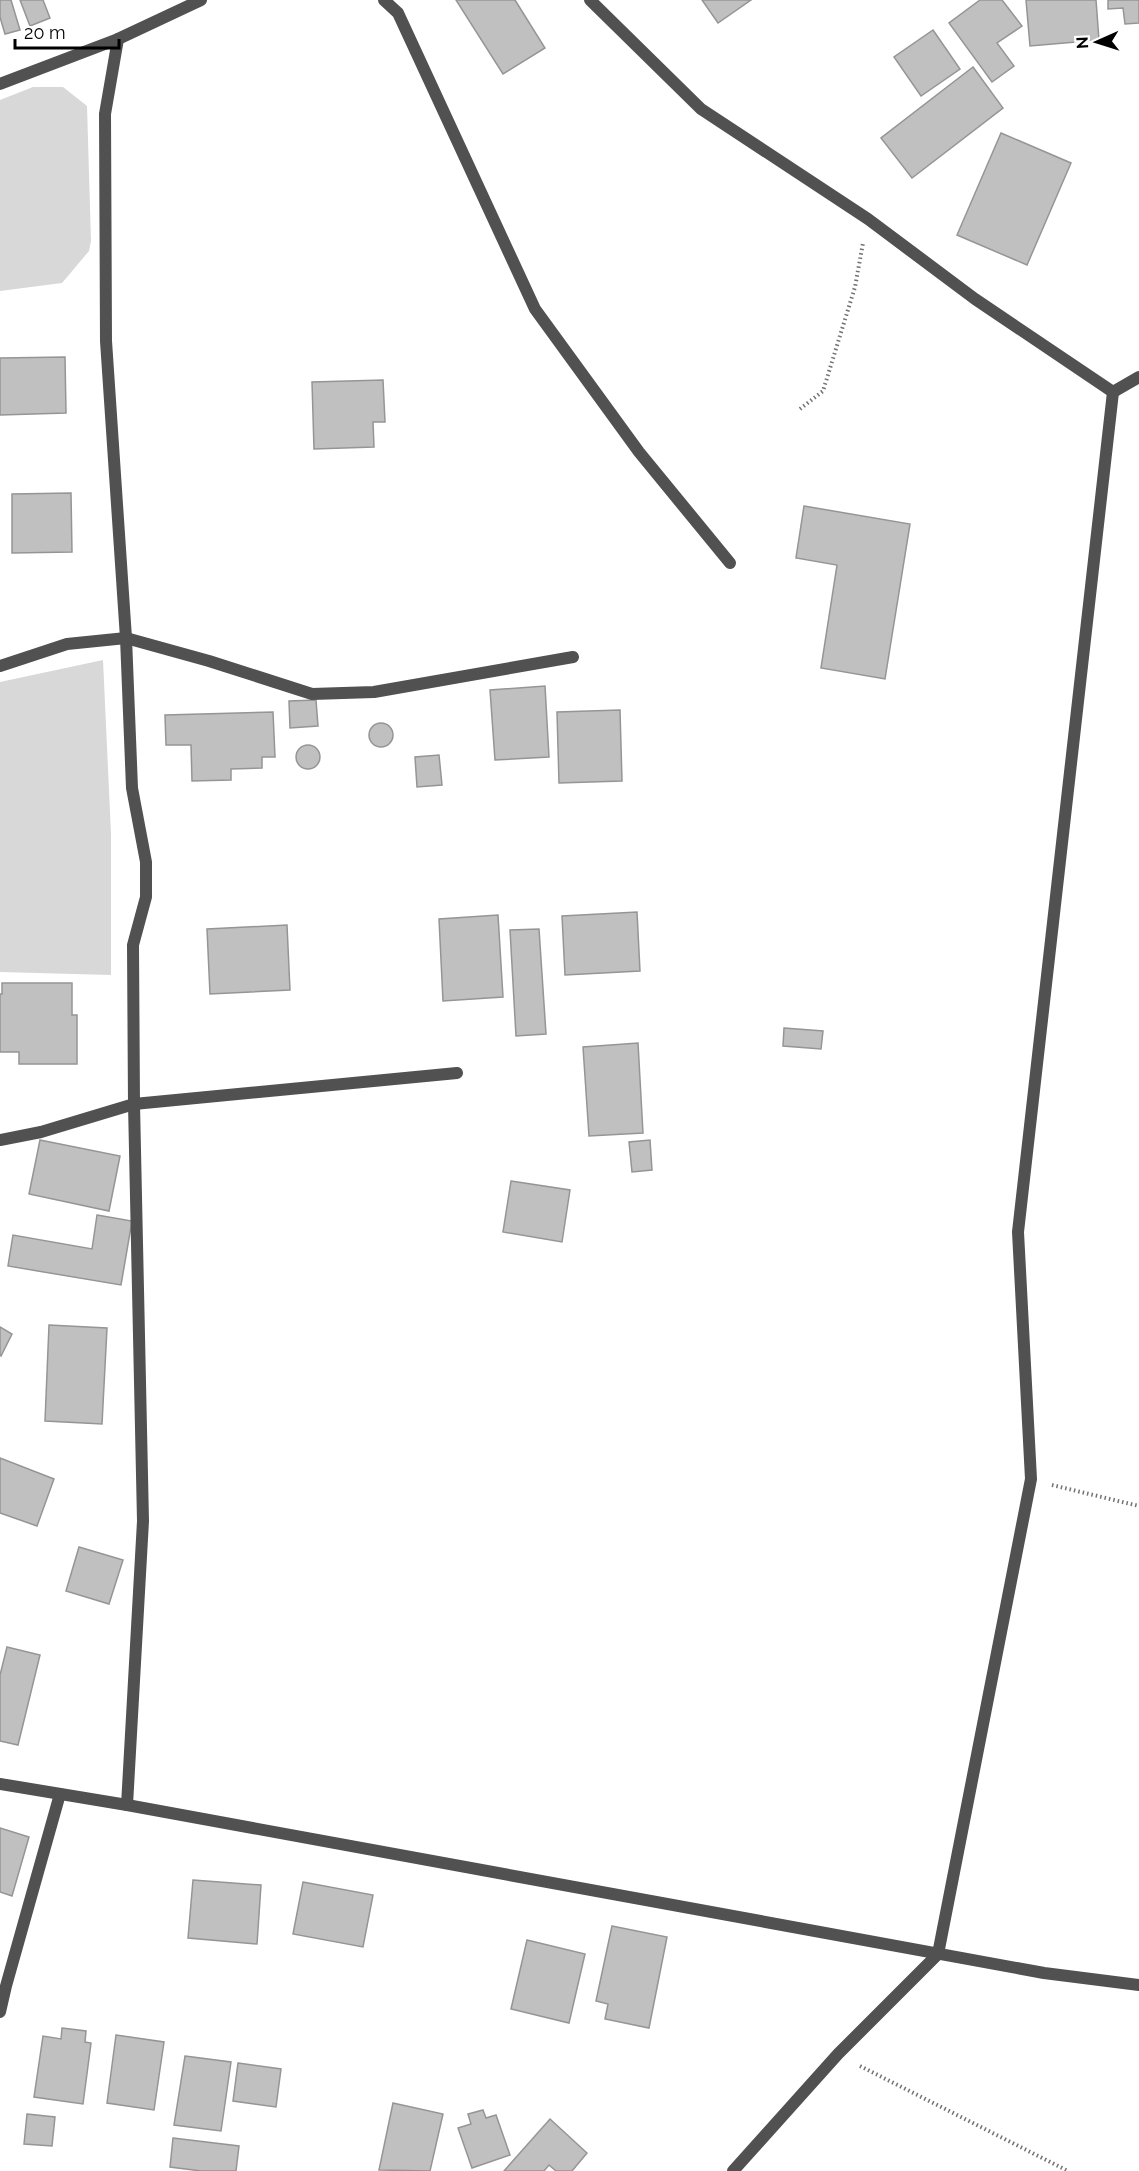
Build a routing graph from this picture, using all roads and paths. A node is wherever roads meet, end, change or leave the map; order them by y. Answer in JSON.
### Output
{"nodes":[{"id":1,"x":201,"y":0,"type":"edge"},
{"id":2,"x":384,"y":0,"type":"edge"},
{"id":3,"x":590,"y":0,"type":"edge"},
{"id":4,"x":118,"y":39,"type":"junction"},
{"id":5,"x":0,"y":84,"type":"edge"},
{"id":6,"x":868,"y":219,"type":"junction"},
{"id":7,"x":1139,"y":377,"type":"edge"},
{"id":8,"x":1113,"y":392,"type":"junction"},
{"id":9,"x":800,"y":409,"type":"dead end"},
{"id":10,"x":730,"y":563,"type":"dead end"},
{"id":11,"x":126,"y":638,"type":"junction"},
{"id":12,"x":573,"y":657,"type":"dead end"},
{"id":13,"x":0,"y":666,"type":"edge"},
{"id":14,"x":457,"y":1073,"type":"dead end"},
{"id":15,"x":134,"y":1104,"type":"junction"},
{"id":16,"x":0,"y":1140,"type":"edge"},
{"id":17,"x":1031,"y":1479,"type":"junction"},
{"id":18,"x":1139,"y":1506,"type":"edge"},
{"id":19,"x":0,"y":1784,"type":"edge"},
{"id":20,"x":60,"y":1794,"type":"junction"},
{"id":21,"x":127,"y":1805,"type":"junction"},
{"id":22,"x":938,"y":1954,"type":"junction"},
{"id":23,"x":1139,"y":1985,"type":"edge"},
{"id":24,"x":0,"y":2012,"type":"edge"},
{"id":25,"x":838,"y":2054,"type":"junction"},
{"id":26,"x":733,"y":2171,"type":"edge"},
{"id":27,"x":1068,"y":2171,"type":"edge"}],
"edges":[{"from":1,"to":4,"type":"street"},
{"from":2,"to":10,"type":"street"},
{"from":3,"to":6,"type":"street"},
{"from":4,"to":5,"type":"street"},
{"from":4,"to":11,"type":"street"},
{"from":6,"to":8,"type":"street"},
{"from":6,"to":9,"type":"path"},
{"from":7,"to":8,"type":"street"},
{"from":8,"to":17,"type":"street"},
{"from":11,"to":12,"type":"street"},
{"from":11,"to":13,"type":"street"},
{"from":11,"to":15,"type":"street"},
{"from":14,"to":15,"type":"street"},
{"from":15,"to":16,"type":"street"},
{"from":15,"to":21,"type":"street"},
{"from":17,"to":18,"type":"path"},
{"from":17,"to":22,"type":"street"},
{"from":19,"to":20,"type":"street"},
{"from":20,"to":21,"type":"street"},
{"from":20,"to":24,"type":"street"},
{"from":21,"to":22,"type":"street"},
{"from":22,"to":23,"type":"street"},
{"from":22,"to":25,"type":"street"},
{"from":25,"to":26,"type":"street"},
{"from":25,"to":27,"type":"path"}]}
